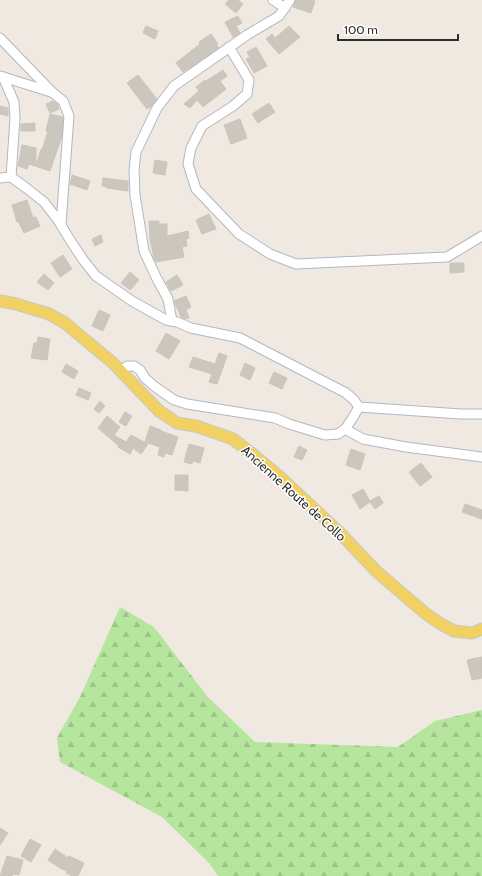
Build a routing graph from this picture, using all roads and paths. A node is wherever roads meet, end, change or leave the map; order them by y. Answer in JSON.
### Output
{"nodes":[{"id":1,"x":273,"y":0,"type":"edge"},
{"id":2,"x":290,"y":0,"type":"edge"},
{"id":3,"x":285,"y":8,"type":"junction"},
{"id":4,"x":0,"y":38,"type":"edge"},
{"id":5,"x":229,"y":47,"type":"junction"},
{"id":6,"x":1,"y":77,"type":"edge"},
{"id":7,"x":52,"y":92,"type":"junction"},
{"id":8,"x":0,"y":178,"type":"edge"},
{"id":9,"x":11,"y":178,"type":"junction"},
{"id":10,"x":61,"y":224,"type":"junction"},
{"id":11,"x":482,"y":236,"type":"edge"},
{"id":12,"x":0,"y":301,"type":"edge"},
{"id":13,"x":172,"y":321,"type":"junction"},
{"id":14,"x":121,"y":371,"type":"junction"},
{"id":15,"x":359,"y":407,"type":"junction"},
{"id":16,"x":482,"y":414,"type":"edge"},
{"id":17,"x":345,"y":429,"type":"junction"},
{"id":18,"x":482,"y":457,"type":"edge"},
{"id":19,"x":482,"y":629,"type":"edge"}],
"edges":[{"from":1,"to":3,"type":"street"},
{"from":2,"to":3,"type":"street"},
{"from":3,"to":5,"type":"street"},
{"from":4,"to":7,"type":"street"},
{"from":5,"to":11,"type":"street"},
{"from":5,"to":13,"type":"street"},
{"from":6,"to":7,"type":"street"},
{"from":6,"to":9,"type":"street"},
{"from":7,"to":10,"type":"street"},
{"from":8,"to":9,"type":"street"},
{"from":9,"to":10,"type":"street"},
{"from":10,"to":13,"type":"street"},
{"from":12,"to":14,"type":"main road","name":"Ancienne Route de Collo"},
{"from":13,"to":15,"type":"street"},
{"from":14,"to":17,"type":"street"},
{"from":14,"to":19,"type":"main road","name":"Ancienne Route de Collo"},
{"from":15,"to":16,"type":"street"},
{"from":15,"to":17,"type":"street"},
{"from":17,"to":18,"type":"street"}]}
